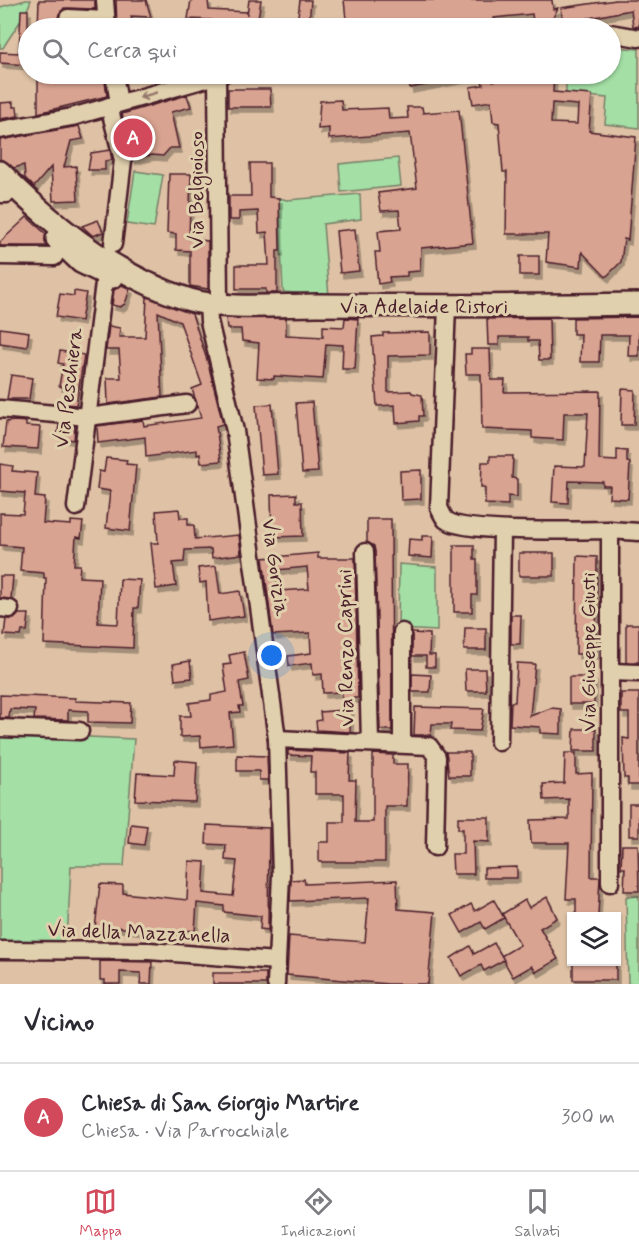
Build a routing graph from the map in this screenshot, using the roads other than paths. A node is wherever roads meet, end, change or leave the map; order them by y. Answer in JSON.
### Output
{"nodes":[{"id":1,"x":105,"y":0,"type":"edge"},
{"id":2,"x":106,"y":18,"type":"edge"},
{"id":3,"x":621,"y":35,"type":"edge"},
{"id":4,"x":639,"y":38,"type":"edge"},
{"id":5,"x":114,"y":84,"type":"edge"},
{"id":6,"x":186,"y":84,"type":"edge"},
{"id":7,"x":220,"y":84,"type":"edge"},
{"id":8,"x":114,"y":105,"type":"junction"},
{"id":9,"x":0,"y":130,"type":"edge"},
{"id":10,"x":5,"y":184,"type":"edge"},
{"id":11,"x":113,"y":244,"type":"dead end"},
{"id":12,"x":62,"y":245,"type":"junction"},
{"id":13,"x":0,"y":256,"type":"edge"},
{"id":14,"x":105,"y":275,"type":"junction"},
{"id":15,"x":178,"y":296,"type":"junction"},
{"id":16,"x":214,"y":304,"type":"junction"},
{"id":17,"x":639,"y":304,"type":"edge"},
{"id":18,"x":447,"y":306,"type":"junction"},
{"id":19,"x":187,"y":404,"type":"dead end"},
{"id":20,"x":0,"y":409,"type":"edge"},
{"id":21,"x":88,"y":417,"type":"junction"},
{"id":22,"x":76,"y":507,"type":"dead end"},
{"id":23,"x":502,"y":530,"type":"junction"},
{"id":24,"x":610,"y":530,"type":"junction"},
{"id":25,"x":639,"y":532,"type":"edge"},
{"id":26,"x":365,"y":552,"type":"dead end"},
{"id":27,"x":402,"y":632,"type":"dead end"},
{"id":28,"x":611,"y":672,"type":"junction"},
{"id":29,"x":639,"y":673,"type":"edge"},
{"id":30,"x":0,"y":728,"type":"edge"},
{"id":31,"x":80,"y":731,"type":"dead end"},
{"id":32,"x":277,"y":739,"type":"junction"},
{"id":33,"x":370,"y":742,"type":"junction"},
{"id":34,"x":499,"y":742,"type":"dead end"},
{"id":35,"x":402,"y":744,"type":"junction"},
{"id":36,"x":435,"y":847,"type":"dead end"},
{"id":37,"x":610,"y":883,"type":"dead end"},
{"id":38,"x":0,"y":951,"type":"edge"},
{"id":39,"x":276,"y":961,"type":"junction"},
{"id":40,"x":276,"y":984,"type":"edge"}],
"edges":[{"from":1,"to":2,"type":"street"},
{"from":3,"to":4,"type":"street"},
{"from":5,"to":8,"type":"street"},
{"from":6,"to":8,"type":"street","one_way":true},
{"from":7,"to":16,"type":"street","name":"Via Belgioioso"},
{"from":8,"to":9,"type":"street"},
{"from":8,"to":11,"type":"street"},
{"from":10,"to":12,"type":"main road"},
{"from":12,"to":13,"type":"street"},
{"from":12,"to":14,"type":"main road"},
{"from":12,"to":15,"type":"main road"},
{"from":14,"to":15,"type":"main road"},
{"from":14,"to":21,"type":"street","name":"Via Peschiera"},
{"from":15,"to":16,"type":"main road","name":"Via Adelaide Ristori"},
{"from":16,"to":18,"type":"main road","name":"Via Adelaide Ristori"},
{"from":16,"to":32,"type":"street","name":"Via Gorizia"},
{"from":17,"to":18,"type":"main road","name":"Via Adelaide Ristori"},
{"from":18,"to":23,"type":"street"},
{"from":19,"to":21,"type":"street"},
{"from":20,"to":21,"type":"street"},
{"from":21,"to":22,"type":"street","name":"Via Peschiera"},
{"from":23,"to":24,"type":"street"},
{"from":23,"to":34,"type":"street"},
{"from":24,"to":25,"type":"street"},
{"from":24,"to":28,"type":"street","name":"Via Giuseppe Giusti"},
{"from":26,"to":33,"type":"street","name":"Via Renzo Caprini"},
{"from":27,"to":35,"type":"street"},
{"from":28,"to":29,"type":"street"},
{"from":28,"to":37,"type":"street","name":"Via Giuseppe Giusti"},
{"from":30,"to":31,"type":"street"},
{"from":32,"to":33,"type":"street","name":"Via Renzo Caprini"},
{"from":32,"to":39,"type":"street","name":"Via Gorizia"},
{"from":33,"to":35,"type":"street","name":"Via Renzo Caprini"},
{"from":35,"to":36,"type":"street","name":"Via Renzo Caprini"},
{"from":38,"to":39,"type":"street","name":"Via della Mazzanella"},
{"from":39,"to":40,"type":"street","name":"Via Gorizia"}]}
